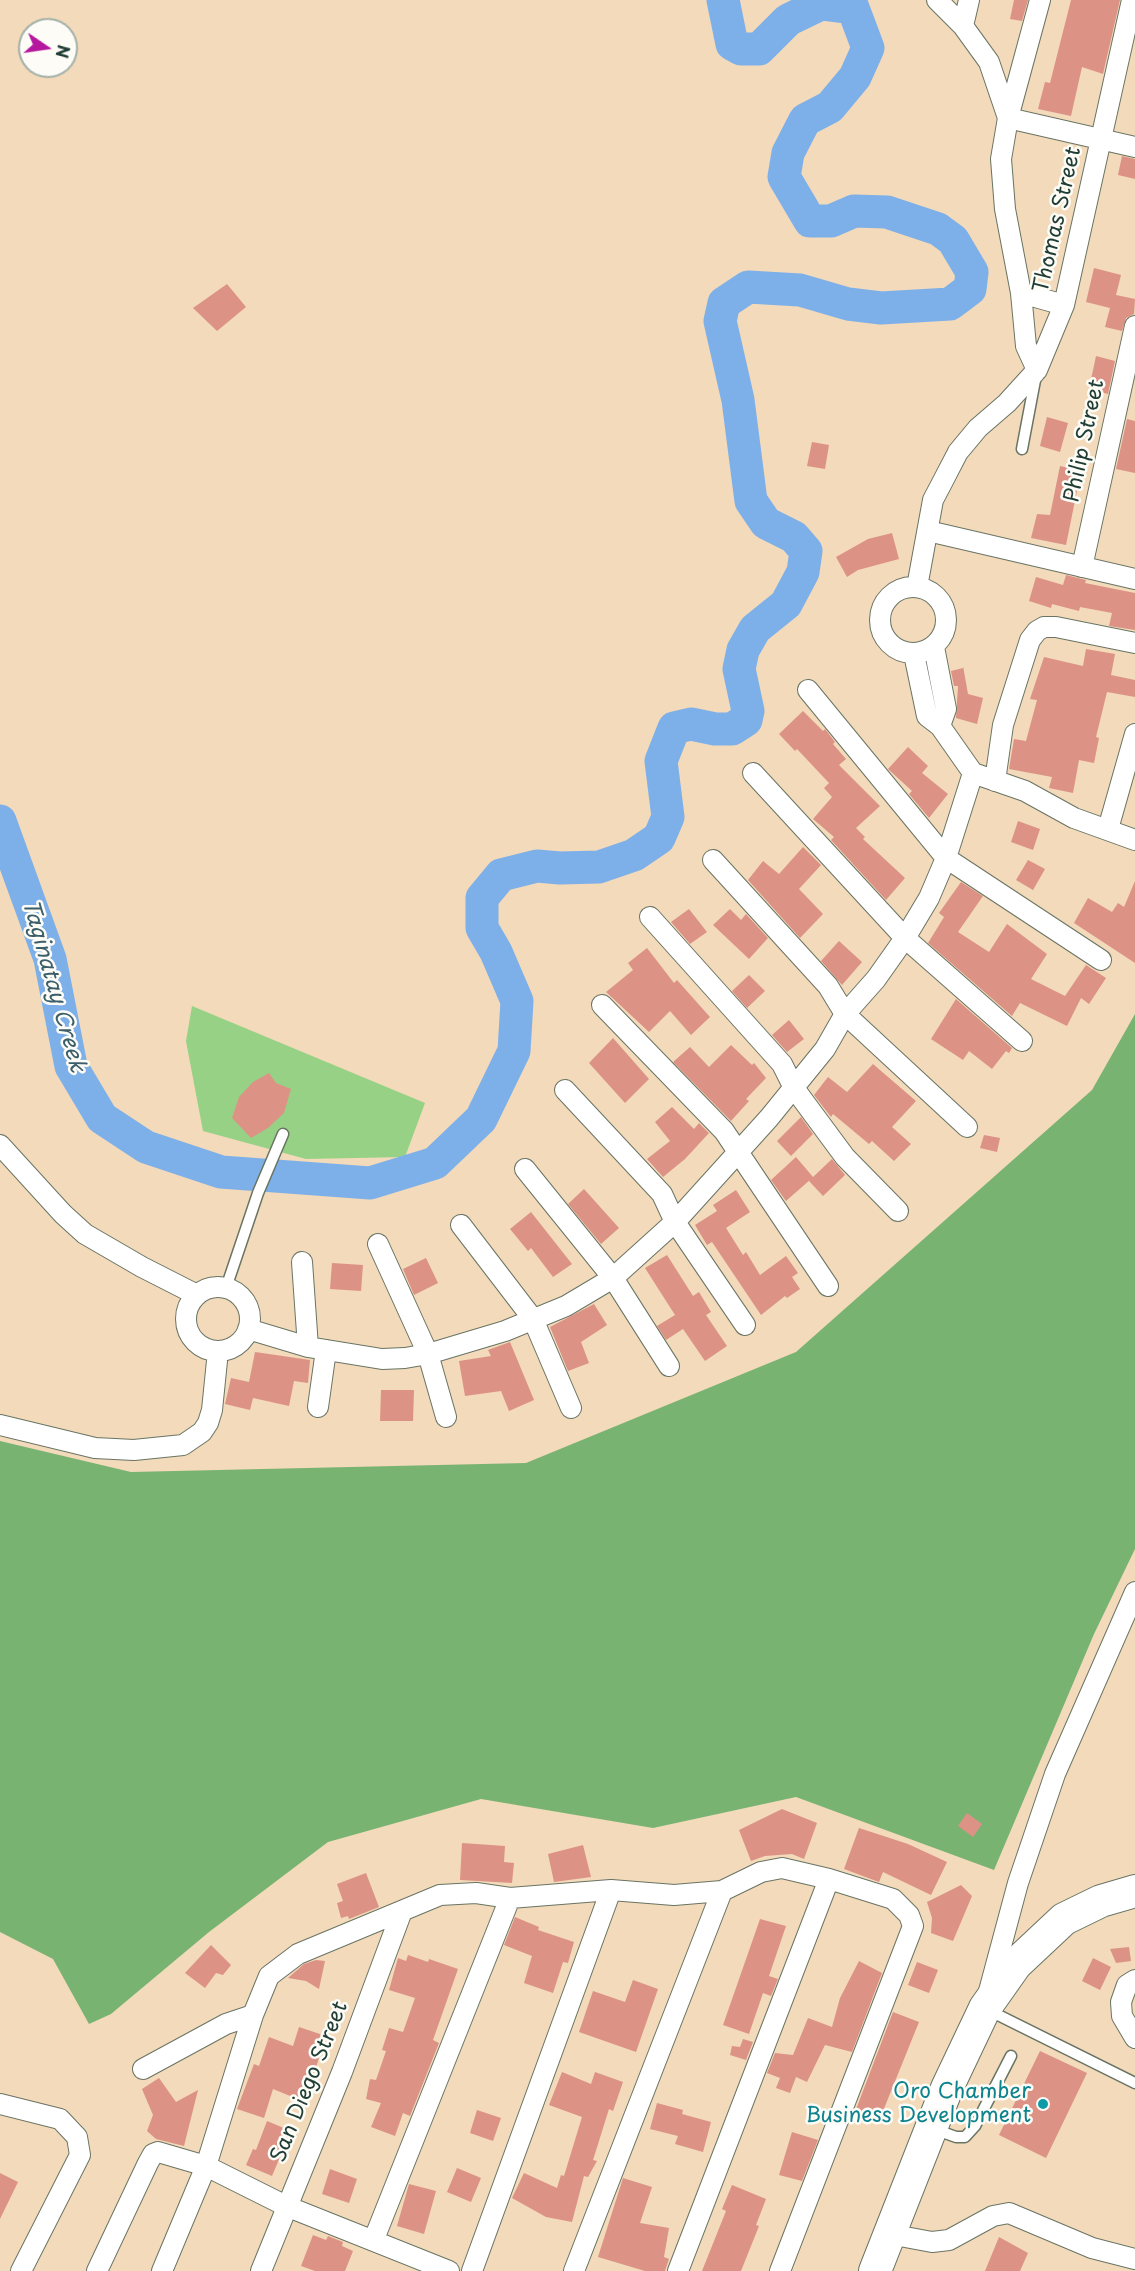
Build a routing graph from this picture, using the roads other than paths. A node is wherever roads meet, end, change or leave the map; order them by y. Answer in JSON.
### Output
{"nodes":[{"id":1,"x":938,"y":0,"type":"edge"},
{"id":2,"x":969,"y":0,"type":"edge"},
{"id":3,"x":1040,"y":0,"type":"edge"},
{"id":4,"x":1132,"y":0,"type":"edge"},
{"id":5,"x":963,"y":26,"type":"junction"},
{"id":6,"x":1008,"y":118,"type":"junction"},
{"id":7,"x":1101,"y":140,"type":"junction"},
{"id":8,"x":1135,"y":147,"type":"edge"},
{"id":9,"x":1021,"y":293,"type":"junction"},
{"id":10,"x":1064,"y":305,"type":"junction"},
{"id":11,"x":1135,"y":326,"type":"edge"},
{"id":12,"x":1037,"y":370,"type":"junction"},
{"id":13,"x":1022,"y":449,"type":"dead end"},
{"id":14,"x":928,"y":531,"type":"junction"},
{"id":15,"x":1082,"y":567,"type":"junction"},
{"id":16,"x":1135,"y":579,"type":"edge"},
{"id":17,"x":917,"y":587,"type":"junction"},
{"id":18,"x":1135,"y":643,"type":"edge"},
{"id":19,"x":934,"y":647,"type":"junction"},
{"id":20,"x":914,"y":654,"type":"junction"},
{"id":21,"x":807,"y":690,"type":"dead end"},
{"id":22,"x":940,"y":726,"type":"junction"},
{"id":23,"x":1135,"y":734,"type":"edge"},
{"id":24,"x":973,"y":772,"type":"junction"},
{"id":25,"x":753,"y":773,"type":"dead end"},
{"id":26,"x":994,"y":781,"type":"junction"},
{"id":27,"x":1108,"y":829,"type":"junction"},
{"id":28,"x":1135,"y":840,"type":"edge"},
{"id":29,"x":946,"y":858,"type":"junction"},
{"id":30,"x":713,"y":860,"type":"dead end"},
{"id":31,"x":650,"y":917,"type":"dead end"},
{"id":32,"x":905,"y":938,"type":"junction"},
{"id":33,"x":1101,"y":960,"type":"dead end"},
{"id":34,"x":602,"y":1005,"type":"dead end"},
{"id":35,"x":845,"y":1014,"type":"junction"},
{"id":36,"x":1022,"y":1041,"type":"dead end"},
{"id":37,"x":794,"y":1088,"type":"junction"},
{"id":38,"x":565,"y":1090,"type":"dead end"},
{"id":39,"x":967,"y":1127,"type":"dead end"},
{"id":40,"x":283,"y":1134,"type":"dead end"},
{"id":41,"x":0,"y":1145,"type":"edge"},
{"id":42,"x":737,"y":1154,"type":"junction"},
{"id":43,"x":525,"y":1169,"type":"dead end"},
{"id":44,"x":897,"y":1211,"type":"dead end"},
{"id":45,"x":675,"y":1222,"type":"junction"},
{"id":46,"x":461,"y":1225,"type":"dead end"},
{"id":47,"x":378,"y":1244,"type":"dead end"},
{"id":48,"x":302,"y":1262,"type":"dead end"},
{"id":49,"x":613,"y":1278,"type":"junction"},
{"id":50,"x":828,"y":1286,"type":"dead end"},
{"id":51,"x":226,"y":1288,"type":"junction"},
{"id":52,"x":197,"y":1295,"type":"junction"},
{"id":53,"x":533,"y":1319,"type":"junction"},
{"id":54,"x":745,"y":1325,"type":"dead end"},
{"id":55,"x":248,"y":1329,"type":"junction"},
{"id":56,"x":317,"y":1349,"type":"junction"},
{"id":57,"x":218,"y":1351,"type":"junction"},
{"id":58,"x":428,"y":1354,"type":"junction"},
{"id":59,"x":669,"y":1366,"type":"dead end"},
{"id":60,"x":318,"y":1407,"type":"dead end"},
{"id":61,"x":572,"y":1408,"type":"dead end"},
{"id":62,"x":446,"y":1418,"type":"dead end"},
{"id":63,"x":0,"y":1425,"type":"edge"},
{"id":64,"x":1135,"y":1592,"type":"edge"},
{"id":65,"x":1135,"y":1626,"type":"edge"},
{"id":66,"x":1117,"y":1634,"type":"junction"},
{"id":67,"x":829,"y":1879,"type":"junction"},
{"id":68,"x":611,"y":1890,"type":"junction"},
{"id":69,"x":722,"y":1891,"type":"junction"},
{"id":70,"x":1135,"y":1891,"type":"edge"},
{"id":71,"x":510,"y":1898,"type":"junction"},
{"id":72,"x":402,"y":1911,"type":"junction"},
{"id":73,"x":1135,"y":1980,"type":"edge"},
{"id":74,"x":985,"y":2008,"type":"junction"},
{"id":75,"x":253,"y":2015,"type":"junction"},
{"id":76,"x":1135,"y":2038,"type":"edge"},
{"id":77,"x":1011,"y":2056,"type":"dead end"},
{"id":78,"x":143,"y":2069,"type":"dead end"},
{"id":79,"x":1135,"y":2083,"type":"edge"},
{"id":80,"x":0,"y":2104,"type":"edge"},
{"id":81,"x":931,"y":2128,"type":"junction"},
{"id":82,"x":206,"y":2166,"type":"junction"},
{"id":83,"x":286,"y":2206,"type":"junction"},
{"id":84,"x":889,"y":2234,"type":"junction"},
{"id":85,"x":374,"y":2239,"type":"junction"},
{"id":86,"x":1135,"y":2259,"type":"edge"},
{"id":87,"x":880,"y":2269,"type":"edge"},
{"id":88,"x":21,"y":2271,"type":"edge"},
{"id":89,"x":97,"y":2271,"type":"edge"},
{"id":90,"x":162,"y":2271,"type":"edge"},
{"id":91,"x":261,"y":2271,"type":"edge"},
{"id":92,"x":449,"y":2271,"type":"edge"},
{"id":93,"x":472,"y":2271,"type":"edge"},
{"id":94,"x":574,"y":2271,"type":"edge"},
{"id":95,"x":678,"y":2271,"type":"edge"},
{"id":96,"x":780,"y":2271,"type":"edge"}],
"edges":[{"from":1,"to":5,"type":"street"},
{"from":2,"to":5,"type":"street"},
{"from":3,"to":6,"type":"street"},
{"from":4,"to":7,"type":"street","name":"Thomas Street"},
{"from":5,"to":6,"type":"street"},
{"from":6,"to":7,"type":"street"},
{"from":6,"to":9,"type":"street"},
{"from":7,"to":8,"type":"street"},
{"from":7,"to":10,"type":"street","name":"Thomas Street"},
{"from":9,"to":10,"type":"street"},
{"from":9,"to":12,"type":"street"},
{"from":10,"to":12,"type":"street","name":"Thomas Street"},
{"from":11,"to":15,"type":"street","name":"Philip Street"},
{"from":12,"to":13,"type":"lane","name":"Thomas Street"},
{"from":12,"to":14,"type":"street"},
{"from":14,"to":15,"type":"street"},
{"from":14,"to":17,"type":"street"},
{"from":15,"to":16,"type":"street"},
{"from":17,"to":19,"type":"street"},
{"from":17,"to":20,"type":"street"},
{"from":18,"to":26,"type":"street"},
{"from":19,"to":20,"type":"street"},
{"from":19,"to":22,"type":"street"},
{"from":20,"to":22,"type":"street"},
{"from":21,"to":29,"type":"street"},
{"from":22,"to":24,"type":"street"},
{"from":23,"to":27,"type":"street"},
{"from":24,"to":26,"type":"street"},
{"from":24,"to":29,"type":"street"},
{"from":25,"to":32,"type":"street"},
{"from":26,"to":27,"type":"street"},
{"from":27,"to":28,"type":"street"},
{"from":29,"to":32,"type":"street"},
{"from":29,"to":33,"type":"street"},
{"from":30,"to":35,"type":"street"},
{"from":31,"to":37,"type":"street"},
{"from":32,"to":35,"type":"street"},
{"from":32,"to":36,"type":"street"},
{"from":34,"to":42,"type":"street"},
{"from":35,"to":37,"type":"street"},
{"from":35,"to":39,"type":"street"},
{"from":37,"to":42,"type":"street"},
{"from":37,"to":44,"type":"street"},
{"from":38,"to":45,"type":"street"},
{"from":40,"to":51,"type":"lane"},
{"from":41,"to":52,"type":"street"},
{"from":42,"to":45,"type":"street"},
{"from":42,"to":50,"type":"street"},
{"from":43,"to":49,"type":"street"},
{"from":45,"to":49,"type":"street"},
{"from":45,"to":54,"type":"street"},
{"from":46,"to":53,"type":"street"},
{"from":47,"to":58,"type":"street"},
{"from":48,"to":56,"type":"street"},
{"from":49,"to":53,"type":"street"},
{"from":49,"to":59,"type":"street"},
{"from":51,"to":52,"type":"street"},
{"from":51,"to":55,"type":"street"},
{"from":52,"to":57,"type":"street"},
{"from":53,"to":58,"type":"street"},
{"from":53,"to":61,"type":"street"},
{"from":55,"to":56,"type":"street"},
{"from":55,"to":57,"type":"street"},
{"from":56,"to":58,"type":"street"},
{"from":56,"to":60,"type":"street"},
{"from":57,"to":63,"type":"street"},
{"from":58,"to":62,"type":"street"},
{"from":64,"to":66,"type":"street"},
{"from":65,"to":66,"type":"street"},
{"from":66,"to":74,"type":"street"},
{"from":67,"to":69,"type":"street"},
{"from":67,"to":95,"type":"street"},
{"from":67,"to":96,"type":"street"},
{"from":68,"to":69,"type":"street"},
{"from":68,"to":71,"type":"street"},
{"from":68,"to":93,"type":"street"},
{"from":69,"to":94,"type":"street"},
{"from":70,"to":74,"type":"main road"},
{"from":71,"to":72,"type":"street"},
{"from":71,"to":85,"type":"street"},
{"from":72,"to":75,"type":"street"},
{"from":72,"to":83,"type":"street","name":"San Diego Street"},
{"from":73,"to":76,"type":"street"},
{"from":74,"to":79,"type":"lane"},
{"from":74,"to":81,"type":"main road"},
{"from":75,"to":78,"type":"street"},
{"from":75,"to":82,"type":"street"},
{"from":77,"to":81,"type":"lane"},
{"from":80,"to":88,"type":"street"},
{"from":81,"to":84,"type":"main road"},
{"from":82,"to":83,"type":"street"},
{"from":82,"to":89,"type":"street"},
{"from":82,"to":90,"type":"street"},
{"from":83,"to":85,"type":"street"},
{"from":83,"to":91,"type":"street","name":"San Diego Street"},
{"from":84,"to":86,"type":"street"},
{"from":84,"to":87,"type":"main road"},
{"from":85,"to":92,"type":"street"}]}
